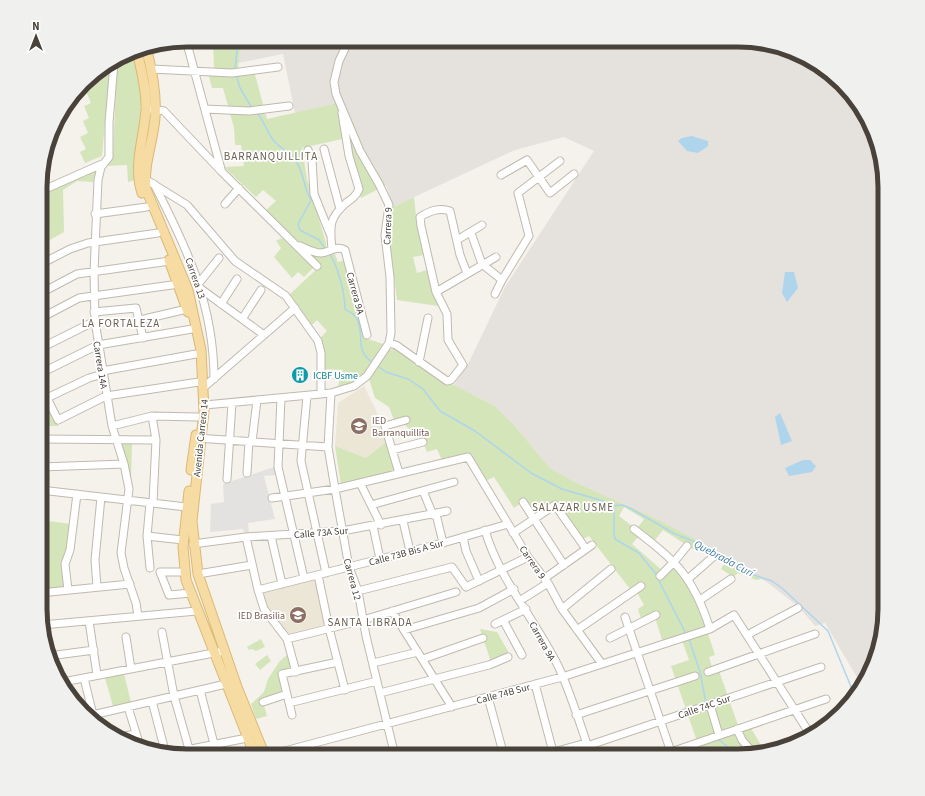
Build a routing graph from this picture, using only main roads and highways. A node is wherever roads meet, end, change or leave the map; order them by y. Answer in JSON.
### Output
{"nodes":[{"id":1,"x":147,"y":53,"type":"edge"},
{"id":2,"x":138,"y":56,"type":"edge"},
{"id":3,"x":150,"y":109,"type":"junction"},
{"id":4,"x":202,"y":384,"type":"junction"},
{"id":5,"x":199,"y":438,"type":"junction"},
{"id":6,"x":252,"y":749,"type":"edge"},
{"id":7,"x":262,"y":749,"type":"edge"}],
"edges":[{"from":1,"to":3,"type":"main road","name":"Avenida Carrera 14"},
{"from":2,"to":3,"type":"main road","name":"Avenida Carrera 14"},
{"from":3,"to":4,"type":"main road","name":"Avenida Carrera 14"},
{"from":3,"to":4,"type":"main road","name":"Avenida Carrera 14"},
{"from":4,"to":5,"type":"main road","name":"Avenida Carrera 14"},
{"from":4,"to":5,"type":"main road","name":"Avenida Carrera 14"},
{"from":5,"to":6,"type":"main road","name":"Avenida Carrera 14"},
{"from":5,"to":7,"type":"main road","name":"Avenida Carrera 14"}]}
